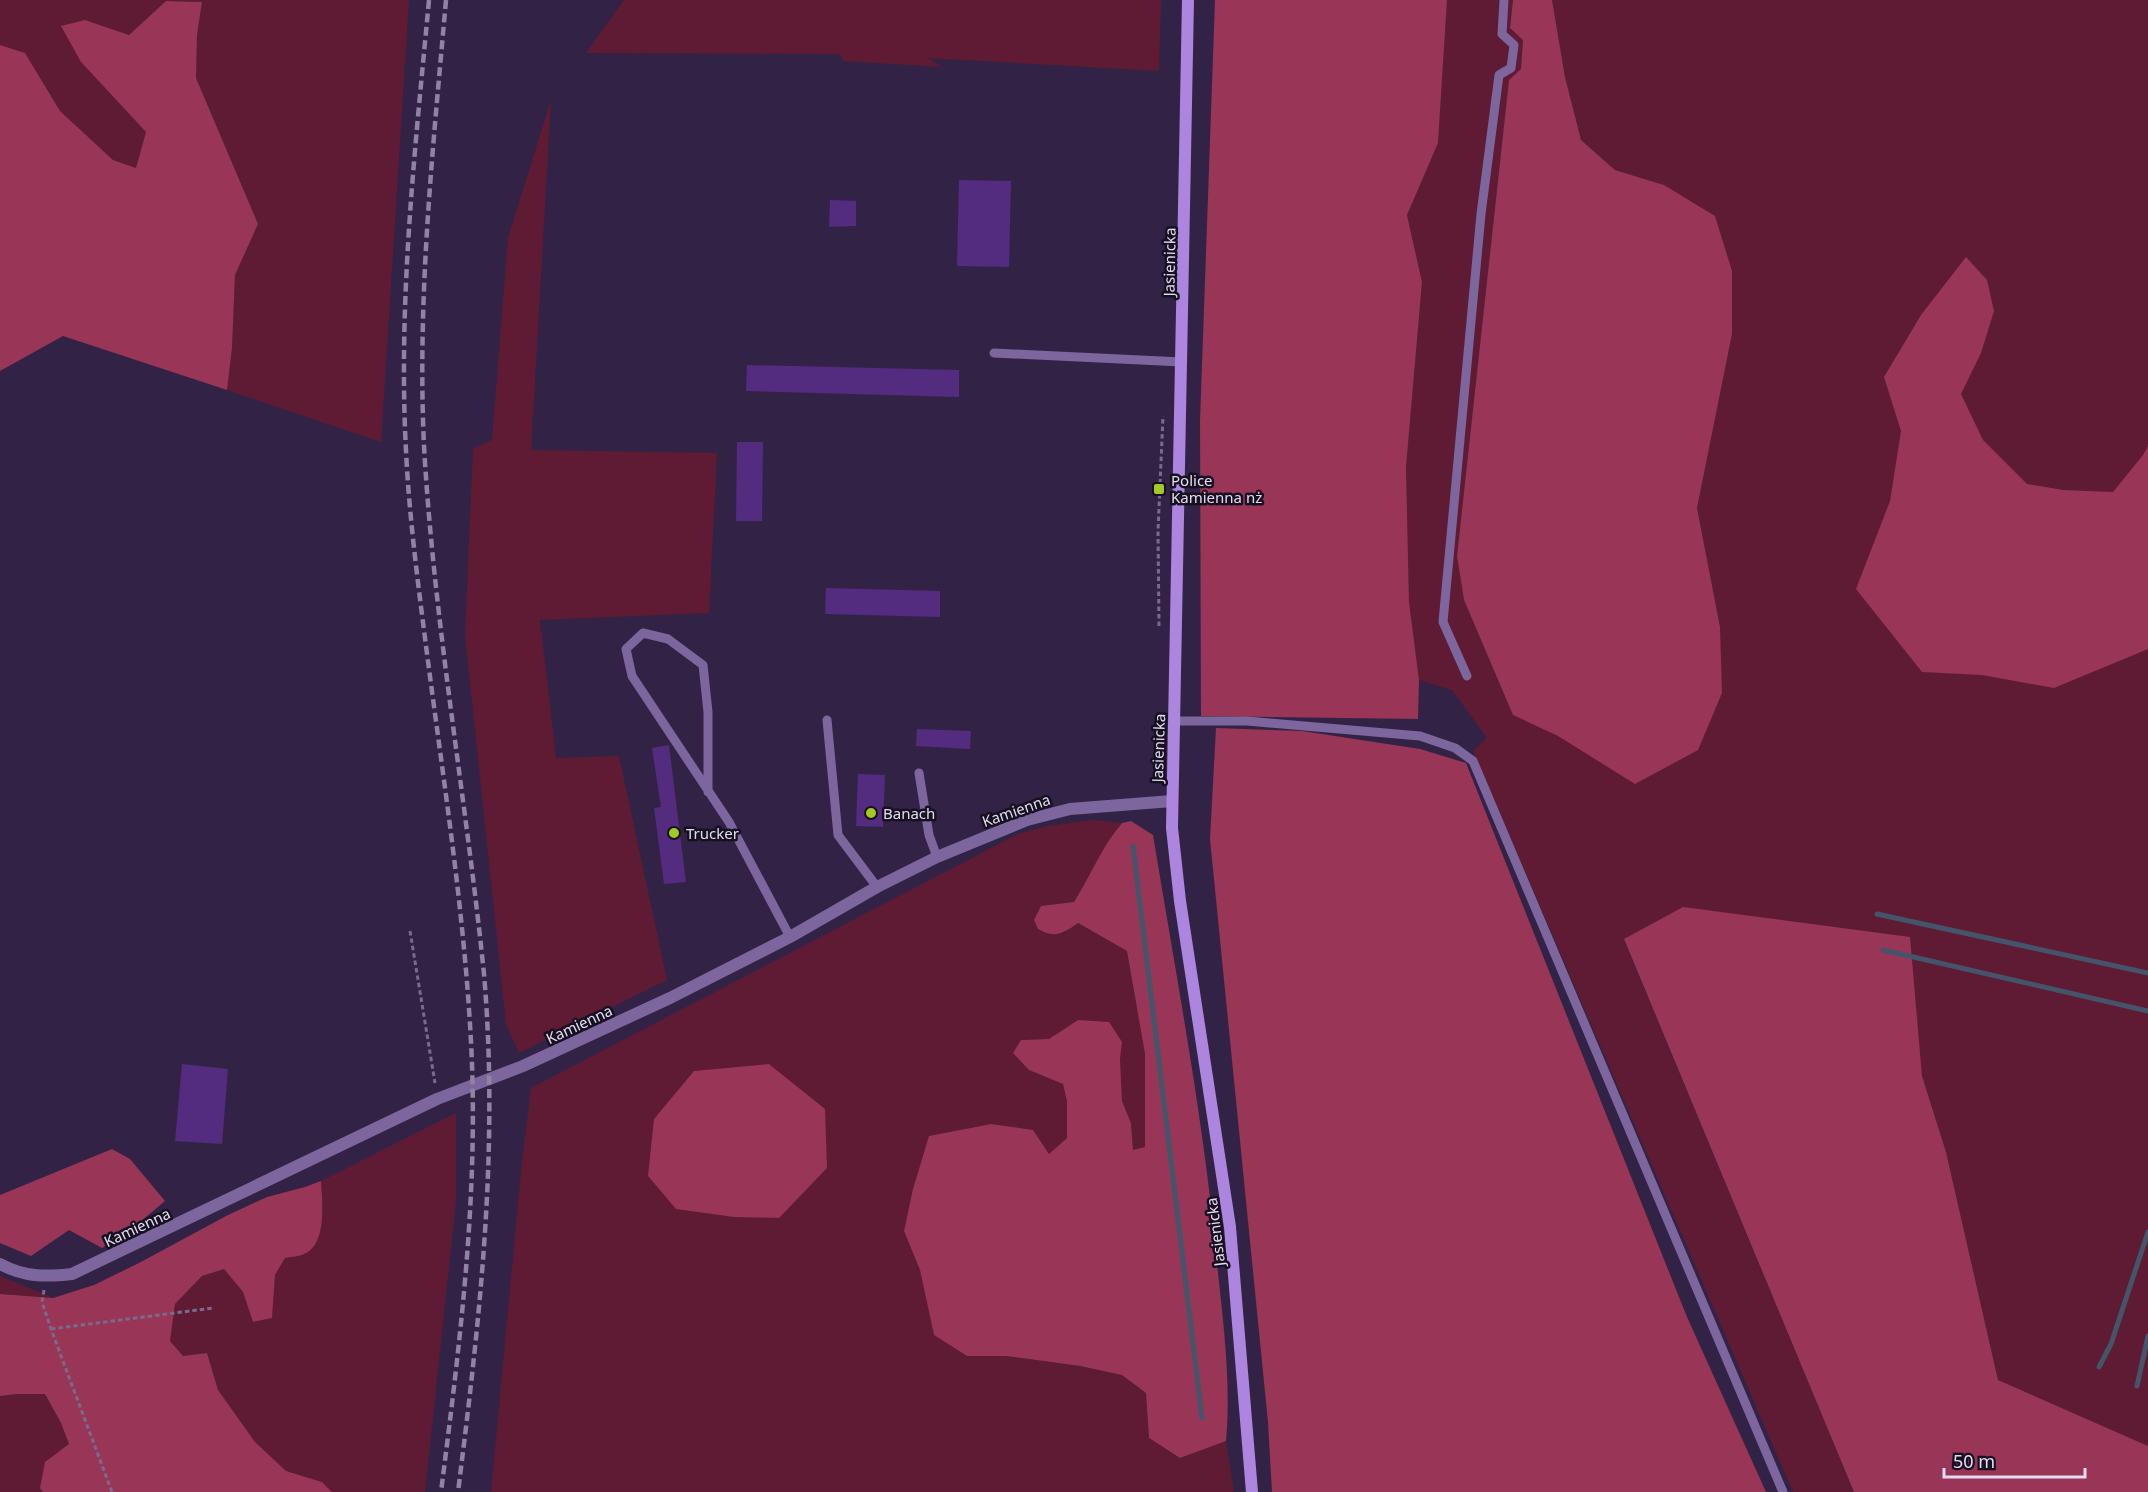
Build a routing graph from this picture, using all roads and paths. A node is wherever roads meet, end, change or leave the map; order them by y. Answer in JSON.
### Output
{"nodes":[{"id":1,"x":1188,"y":0,"type":"edge"},
{"id":2,"x":1504,"y":0,"type":"edge"},
{"id":3,"x":994,"y":353,"type":"dead end"},
{"id":4,"x":1182,"y":362,"type":"junction"},
{"id":5,"x":1467,"y":676,"type":"dead end"},
{"id":6,"x":827,"y":720,"type":"dead end"},
{"id":7,"x":1175,"y":721,"type":"junction"},
{"id":8,"x":919,"y":773,"type":"dead end"},
{"id":9,"x":708,"y":792,"type":"junction"},
{"id":10,"x":1172,"y":801,"type":"junction"},
{"id":11,"x":937,"y":857,"type":"junction"},
{"id":12,"x":877,"y":887,"type":"junction"},
{"id":13,"x":410,"y":931,"type":"dead end"},
{"id":14,"x":790,"y":937,"type":"junction"},
{"id":15,"x":438,"y":1100,"type":"junction"},
{"id":16,"x":0,"y":1264,"type":"edge"},
{"id":17,"x":46,"y":1276,"type":"junction"},
{"id":18,"x":213,"y":1308,"type":"dead end"},
{"id":19,"x":51,"y":1329,"type":"junction"},
{"id":20,"x":112,"y":1492,"type":"edge"},
{"id":21,"x":1252,"y":1492,"type":"edge"},
{"id":22,"x":1783,"y":1492,"type":"edge"}],
"edges":[{"from":1,"to":4,"type":"main road","name":"Jasienicka"},
{"from":2,"to":5,"type":"lane"},
{"from":3,"to":4,"type":"lane"},
{"from":4,"to":7,"type":"main road","name":"Jasienicka"},
{"from":6,"to":12,"type":"lane"},
{"from":7,"to":10,"type":"main road","name":"Jasienicka"},
{"from":7,"to":22,"type":"lane"},
{"from":8,"to":11,"type":"lane"},
{"from":9,"to":9,"type":"lane"},
{"from":9,"to":14,"type":"lane"},
{"from":10,"to":11,"type":"street","name":"Kamienna"},
{"from":10,"to":21,"type":"main road","name":"Jasienicka"},
{"from":11,"to":12,"type":"street","name":"Kamienna"},
{"from":12,"to":14,"type":"street","name":"Kamienna"},
{"from":13,"to":15,"type":"path"},
{"from":14,"to":15,"type":"street","name":"Kamienna"},
{"from":15,"to":17,"type":"street","name":"Kamienna"},
{"from":16,"to":17,"type":"street","name":"Kamienna"},
{"from":17,"to":19,"type":"path"},
{"from":18,"to":19,"type":"path"},
{"from":19,"to":20,"type":"path"}]}
